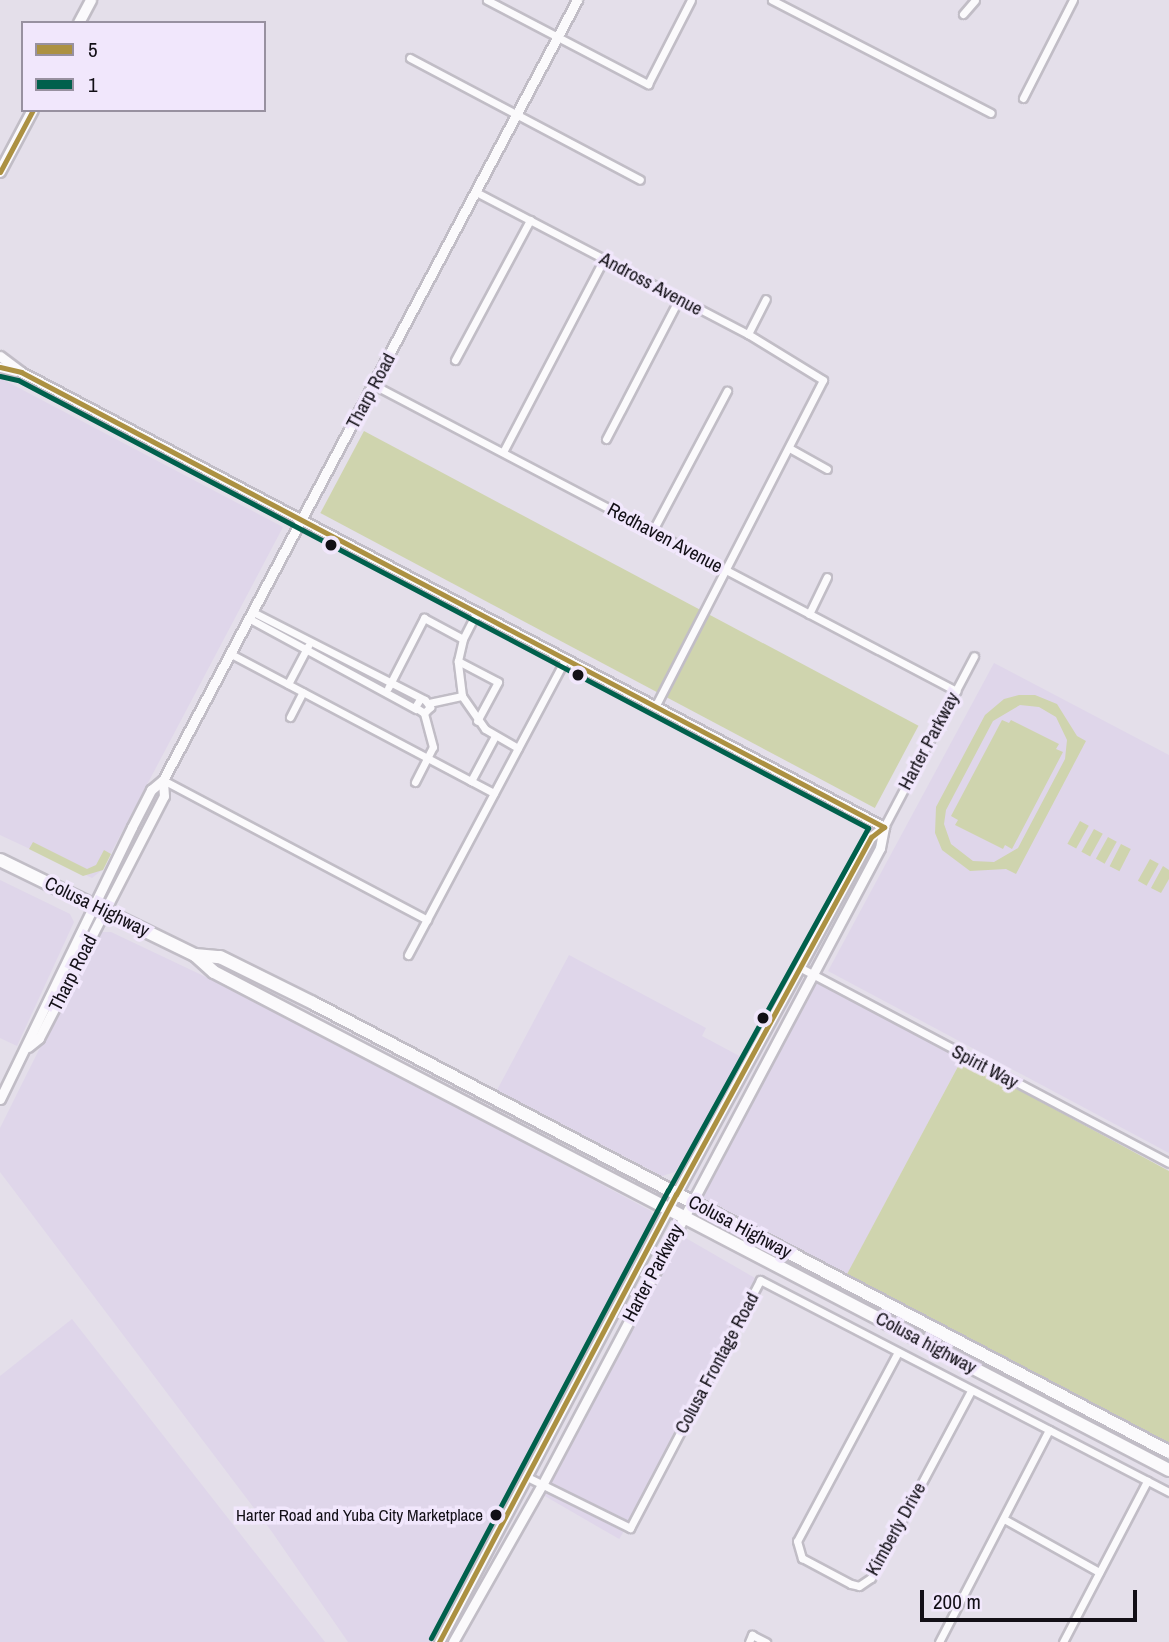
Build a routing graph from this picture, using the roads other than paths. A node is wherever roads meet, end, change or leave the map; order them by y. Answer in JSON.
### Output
{"nodes":[{"id":1,"x":91,"y":0,"type":"edge"},
{"id":2,"x":487,"y":0,"type":"edge"},
{"id":3,"x":578,"y":0,"type":"edge"},
{"id":4,"x":691,"y":0,"type":"edge"},
{"id":5,"x":772,"y":0,"type":"edge"},
{"id":6,"x":975,"y":0,"type":"edge"},
{"id":7,"x":1073,"y":0,"type":"edge"},
{"id":8,"x":963,"y":13,"type":"dead end"},
{"id":9,"x":80,"y":21,"type":"edge"},
{"id":10,"x":557,"y":39,"type":"junction"},
{"id":11,"x":410,"y":58,"type":"dead end"},
{"id":12,"x":1023,"y":99,"type":"dead end"},
{"id":13,"x":32,"y":112,"type":"edge"},
{"id":14,"x":991,"y":113,"type":"dead end"},
{"id":15,"x":516,"y":115,"type":"junction"},
{"id":16,"x":0,"y":172,"type":"edge"},
{"id":17,"x":640,"y":180,"type":"dead end"},
{"id":18,"x":475,"y":192,"type":"junction"},
{"id":19,"x":530,"y":220,"type":"junction"},
{"id":20,"x":604,"y":259,"type":"junction"},
{"id":21,"x":679,"y":299,"type":"junction"},
{"id":22,"x":766,"y":299,"type":"dead end"},
{"id":23,"x":748,"y":334,"type":"junction"},
{"id":24,"x":0,"y":356,"type":"edge"},
{"id":25,"x":455,"y":360,"type":"dead end"},
{"id":26,"x":0,"y":367,"type":"edge"},
{"id":27,"x":21,"y":372,"type":"junction"},
{"id":28,"x":374,"y":385,"type":"junction"},
{"id":29,"x":727,"y":391,"type":"dead end"},
{"id":30,"x":606,"y":439,"type":"dead end"},
{"id":31,"x":791,"y":449,"type":"junction"},
{"id":32,"x":503,"y":452,"type":"junction"},
{"id":33,"x":827,"y":469,"type":"dead end"},
{"id":34,"x":302,"y":520,"type":"junction"},
{"id":35,"x":652,"y":532,"type":"junction"},
{"id":36,"x":727,"y":571,"type":"junction"},
{"id":37,"x":827,"y":577,"type":"dead end"},
{"id":38,"x":476,"y":613,"type":"junction"},
{"id":39,"x":809,"y":614,"type":"junction"},
{"id":40,"x":251,"y":615,"type":"junction"},
{"id":41,"x":463,"y":639,"type":"junction"},
{"id":42,"x":308,"y":646,"type":"junction"},
{"id":43,"x":231,"y":654,"type":"junction"},
{"id":44,"x":974,"y":656,"type":"dead end"},
{"id":45,"x":565,"y":660,"type":"junction"},
{"id":46,"x":458,"y":662,"type":"junction"},
{"id":47,"x":288,"y":684,"type":"junction"},
{"id":48,"x":388,"y":688,"type":"junction"},
{"id":49,"x":956,"y":691,"type":"junction"},
{"id":50,"x":303,"y":692,"type":"junction"},
{"id":51,"x":462,"y":696,"type":"junction"},
{"id":52,"x":421,"y":699,"type":"junction"},
{"id":53,"x":429,"y":703,"type":"junction"},
{"id":54,"x":655,"y":707,"type":"junction"},
{"id":55,"x":416,"y":709,"type":"junction"},
{"id":56,"x":424,"y":713,"type":"junction"},
{"id":57,"x":290,"y":717,"type":"dead end"},
{"id":58,"x":477,"y":721,"type":"junction"},
{"id":59,"x":495,"y":736,"type":"junction"},
{"id":60,"x":518,"y":748,"type":"junction"},
{"id":61,"x":428,"y":757,"type":"junction"},
{"id":62,"x":163,"y":780,"type":"junction"},
{"id":63,"x":471,"y":780,"type":"junction"},
{"id":64,"x":415,"y":782,"type":"dead end"},
{"id":65,"x":494,"y":793,"type":"junction"},
{"id":66,"x":884,"y":827,"type":"junction"},
{"id":67,"x":0,"y":860,"type":"edge"},
{"id":68,"x":91,"y":905,"type":"junction"},
{"id":69,"x":105,"y":911,"type":"junction"},
{"id":70,"x":426,"y":920,"type":"junction"},
{"id":71,"x":195,"y":955,"type":"junction"},
{"id":72,"x":408,"y":955,"type":"dead end"},
{"id":73,"x":801,"y":968,"type":"junction"},
{"id":74,"x":812,"y":974,"type":"junction"},
{"id":75,"x":28,"y":1047,"type":"junction"},
{"id":76,"x":0,"y":1099,"type":"edge"},
{"id":77,"x":1169,"y":1163,"type":"edge"},
{"id":78,"x":676,"y":1194,"type":"junction"},
{"id":79,"x":691,"y":1201,"type":"junction"},
{"id":80,"x":668,"y":1208,"type":"junction"},
{"id":81,"x":683,"y":1215,"type":"junction"},
{"id":82,"x":898,"y":1352,"type":"junction"},
{"id":83,"x":971,"y":1391,"type":"junction"},
{"id":84,"x":1049,"y":1430,"type":"junction"},
{"id":85,"x":1169,"y":1452,"type":"edge"},
{"id":86,"x":1169,"y":1470,"type":"edge"},
{"id":87,"x":527,"y":1477,"type":"junction"},
{"id":88,"x":1147,"y":1481,"type":"junction"},
{"id":89,"x":542,"y":1485,"type":"junction"},
{"id":90,"x":1169,"y":1492,"type":"edge"},
{"id":91,"x":1004,"y":1519,"type":"junction"},
{"id":92,"x":1099,"y":1572,"type":"junction"},
{"id":93,"x":751,"y":1638,"type":"edge"},
{"id":94,"x":439,"y":1642,"type":"edge"},
{"id":95,"x":453,"y":1642,"type":"edge"},
{"id":96,"x":766,"y":1642,"type":"edge"},
{"id":97,"x":939,"y":1642,"type":"edge"},
{"id":98,"x":1063,"y":1642,"type":"edge"}],
"edges":[{"from":1,"to":9,"type":"main road"},
{"from":2,"to":10,"type":"street"},
{"from":3,"to":10,"type":"street","name":"Tharp Road"},
{"from":4,"to":10,"type":"street"},
{"from":5,"to":14,"type":"street"},
{"from":6,"to":8,"type":"street"},
{"from":7,"to":12,"type":"street"},
{"from":10,"to":15,"type":"street","name":"Tharp Road"},
{"from":11,"to":15,"type":"street"},
{"from":13,"to":16,"type":"main road"},
{"from":15,"to":17,"type":"street"},
{"from":15,"to":18,"type":"street","name":"Tharp Road"},
{"from":18,"to":19,"type":"street","name":"Andross Avenue"},
{"from":18,"to":28,"type":"street","name":"Tharp Road"},
{"from":19,"to":20,"type":"street","name":"Andross Avenue"},
{"from":19,"to":25,"type":"street"},
{"from":20,"to":21,"type":"street","name":"Andross Avenue"},
{"from":20,"to":32,"type":"street"},
{"from":21,"to":23,"type":"street","name":"Andross Avenue"},
{"from":21,"to":30,"type":"street"},
{"from":22,"to":23,"type":"street"},
{"from":23,"to":31,"type":"street","name":"Andross Avenue"},
{"from":24,"to":27,"type":"street"},
{"from":26,"to":27,"type":"street"},
{"from":27,"to":34,"type":"street"},
{"from":28,"to":32,"type":"street","name":"Redhaven Avenue"},
{"from":28,"to":34,"type":"street","name":"Tharp Road"},
{"from":29,"to":35,"type":"street"},
{"from":31,"to":33,"type":"street"},
{"from":31,"to":36,"type":"street"},
{"from":32,"to":35,"type":"street","name":"Redhaven Avenue"},
{"from":34,"to":38,"type":"street"},
{"from":34,"to":40,"type":"street","name":"Tharp Road"},
{"from":35,"to":36,"type":"street","name":"Redhaven Avenue"},
{"from":36,"to":39,"type":"street","name":"Redhaven Avenue"},
{"from":36,"to":54,"type":"street"},
{"from":37,"to":39,"type":"street"},
{"from":38,"to":41,"type":"street"},
{"from":38,"to":45,"type":"street"},
{"from":39,"to":49,"type":"street","name":"Redhaven Avenue"},
{"from":40,"to":42,"type":"street"},
{"from":40,"to":43,"type":"street","name":"Tharp Road"},
{"from":41,"to":46,"type":"street"},
{"from":41,"to":48,"type":"street"},
{"from":42,"to":47,"type":"street"},
{"from":42,"to":48,"type":"street"},
{"from":43,"to":47,"type":"street"},
{"from":43,"to":62,"type":"street","name":"Tharp Road"},
{"from":44,"to":49,"type":"street","name":"Harter Parkway"},
{"from":45,"to":54,"type":"street"},
{"from":45,"to":60,"type":"street"},
{"from":46,"to":51,"type":"street"},
{"from":46,"to":58,"type":"street"},
{"from":47,"to":50,"type":"street"},
{"from":48,"to":52,"type":"street"},
{"from":48,"to":55,"type":"street"},
{"from":49,"to":66,"type":"street","name":"Harter Parkway"},
{"from":50,"to":57,"type":"street"},
{"from":50,"to":61,"type":"street"},
{"from":51,"to":53,"type":"street"},
{"from":51,"to":58,"type":"street"},
{"from":52,"to":53,"type":"street"},
{"from":52,"to":55,"type":"street"},
{"from":53,"to":56,"type":"street"},
{"from":54,"to":66,"type":"street"},
{"from":55,"to":56,"type":"street"},
{"from":56,"to":61,"type":"street"},
{"from":58,"to":59,"type":"street"},
{"from":59,"to":60,"type":"street"},
{"from":59,"to":63,"type":"street"},
{"from":60,"to":65,"type":"street"},
{"from":61,"to":63,"type":"street"},
{"from":61,"to":64,"type":"street"},
{"from":62,"to":68,"type":"street","name":"Tharp Road"},
{"from":62,"to":69,"type":"street","name":"Tharp Road"},
{"from":62,"to":70,"type":"street"},
{"from":63,"to":65,"type":"street"},
{"from":65,"to":70,"type":"street"},
{"from":66,"to":73,"type":"street","name":"Harter Parkway"},
{"from":66,"to":74,"type":"street","name":"Harter Parkway"},
{"from":67,"to":68,"type":"highway","name":"Colusa Highway"},
{"from":68,"to":69,"type":"highway","name":"Colusa Highway"},
{"from":68,"to":75,"type":"street","name":"Tharp Road"},
{"from":69,"to":71,"type":"highway","name":"Colusa Highway"},
{"from":69,"to":75,"type":"street","name":"Tharp Road"},
{"from":70,"to":72,"type":"street"},
{"from":71,"to":78,"type":"highway","name":"Colusa Highway"},
{"from":71,"to":80,"type":"highway","name":"Colusa Highway"},
{"from":73,"to":74,"type":"street","name":"Spirit Way"},
{"from":73,"to":78,"type":"street","name":"Harter Parkway"},
{"from":74,"to":77,"type":"street","name":"Spirit Way"},
{"from":74,"to":79,"type":"street","name":"Harter Parkway"},
{"from":75,"to":76,"type":"street","name":"Tharp Road"},
{"from":78,"to":79,"type":"highway","name":"Colusa Highway"},
{"from":78,"to":80,"type":"street","name":"Harter Parkway"},
{"from":79,"to":81,"type":"street","name":"Harter Parkway"},
{"from":79,"to":85,"type":"highway","name":"Colusa Highway"},
{"from":80,"to":81,"type":"highway","name":"Colusa Highway"},
{"from":80,"to":87,"type":"street","name":"Harter Parkway"},
{"from":81,"to":86,"type":"highway","name":"Colusa highway"},
{"from":81,"to":89,"type":"street","name":"Harter Parkway"},
{"from":82,"to":83,"type":"street","name":"Colusa Frontage Road"},
{"from":82,"to":83,"type":"street","name":"Kimberly Drive"},
{"from":82,"to":89,"type":"street","name":"Colusa Frontage Road"},
{"from":83,"to":84,"type":"street","name":"Colusa Frontage Road"},
{"from":84,"to":88,"type":"street","name":"Colusa Frontage Road"},
{"from":84,"to":91,"type":"street"},
{"from":87,"to":89,"type":"street","name":"Colusa Frontage Road"},
{"from":87,"to":94,"type":"street","name":"Harter Parkway"},
{"from":88,"to":90,"type":"street","name":"Colusa Frontage Road"},
{"from":88,"to":92,"type":"street"},
{"from":89,"to":95,"type":"street","name":"Harter Parkway"},
{"from":91,"to":92,"type":"street"},
{"from":91,"to":97,"type":"street"},
{"from":92,"to":98,"type":"street"},
{"from":93,"to":96,"type":"street"}]}
